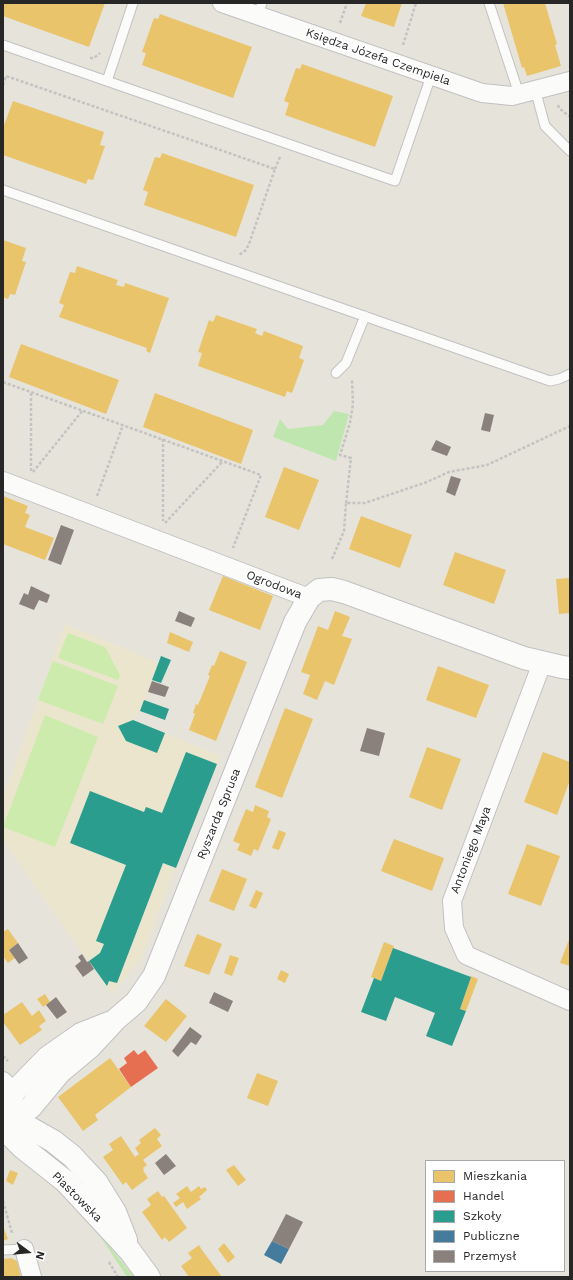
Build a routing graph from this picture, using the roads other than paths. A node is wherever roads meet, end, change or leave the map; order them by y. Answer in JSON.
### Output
{"nodes":[{"id":1,"x":133,"y":3,"type":"edge"},
{"id":2,"x":222,"y":3,"type":"edge"},
{"id":3,"x":489,"y":3,"type":"edge"},
{"id":4,"x":260,"y":9,"type":"edge"},
{"id":5,"x":3,"y":45,"type":"edge"},
{"id":6,"x":431,"y":76,"type":"junction"},
{"id":7,"x":107,"y":81,"type":"junction"},
{"id":8,"x":570,"y":81,"type":"edge"},
{"id":9,"x":527,"y":92,"type":"junction"},
{"id":10,"x":570,"y":151,"type":"edge"},
{"id":11,"x":3,"y":190,"type":"edge"},
{"id":12,"x":365,"y":316,"type":"junction"},
{"id":13,"x":336,"y":373,"type":"dead end"},
{"id":14,"x":570,"y":374,"type":"edge"},
{"id":15,"x":3,"y":481,"type":"edge"},
{"id":16,"x":309,"y":598,"type":"junction"},
{"id":17,"x":542,"y":663,"type":"junction"},
{"id":18,"x":570,"y":668,"type":"edge"},
{"id":19,"x":570,"y":1001,"type":"edge"},
{"id":20,"x":116,"y":1020,"type":"junction"},
{"id":21,"x":8,"y":1086,"type":"edge"},
{"id":22,"x":4,"y":1129,"type":"edge"},
{"id":23,"x":24,"y":1249,"type":"joint"},
{"id":24,"x":3,"y":1250,"type":"edge"},
{"id":25,"x":32,"y":1277,"type":"edge"},
{"id":26,"x":148,"y":1277,"type":"edge"}],
"edges":[{"from":1,"to":7,"type":"lane"},
{"from":2,"to":4,"type":"street","name":"Księdza Józefa Czempiela"},
{"from":3,"to":9,"type":"lane"},
{"from":4,"to":6,"type":"street","name":"Księdza Józefa Czempiela"},
{"from":5,"to":7,"type":"lane"},
{"from":6,"to":7,"type":"lane"},
{"from":6,"to":9,"type":"street","name":"Księdza Józefa Czempiela"},
{"from":8,"to":9,"type":"street","name":"Księdza Józefa Czempiela"},
{"from":9,"to":10,"type":"lane"},
{"from":11,"to":12,"type":"lane"},
{"from":12,"to":13,"type":"lane"},
{"from":12,"to":14,"type":"lane"},
{"from":15,"to":16,"type":"street","name":"Ogrodowa"},
{"from":16,"to":17,"type":"street","name":"Ogrodowa"},
{"from":16,"to":20,"type":"street","name":"Ryszarda Sprusa"},
{"from":17,"to":18,"type":"street","name":"Ogrodowa"},
{"from":17,"to":19,"type":"street","name":"Antoniego Maya"},
{"from":20,"to":21,"type":"street","name":"Ryszarda Sprusa"},
{"from":20,"to":22,"type":"street","name":"Ryszarda Sprusa"},
{"from":21,"to":22,"type":"street","name":"Ryszarda Sprusa"},
{"from":22,"to":26,"type":"street","name":"Piastowska"},
{"from":23,"to":24,"type":"lane"},
{"from":23,"to":25,"type":"street"}]}
